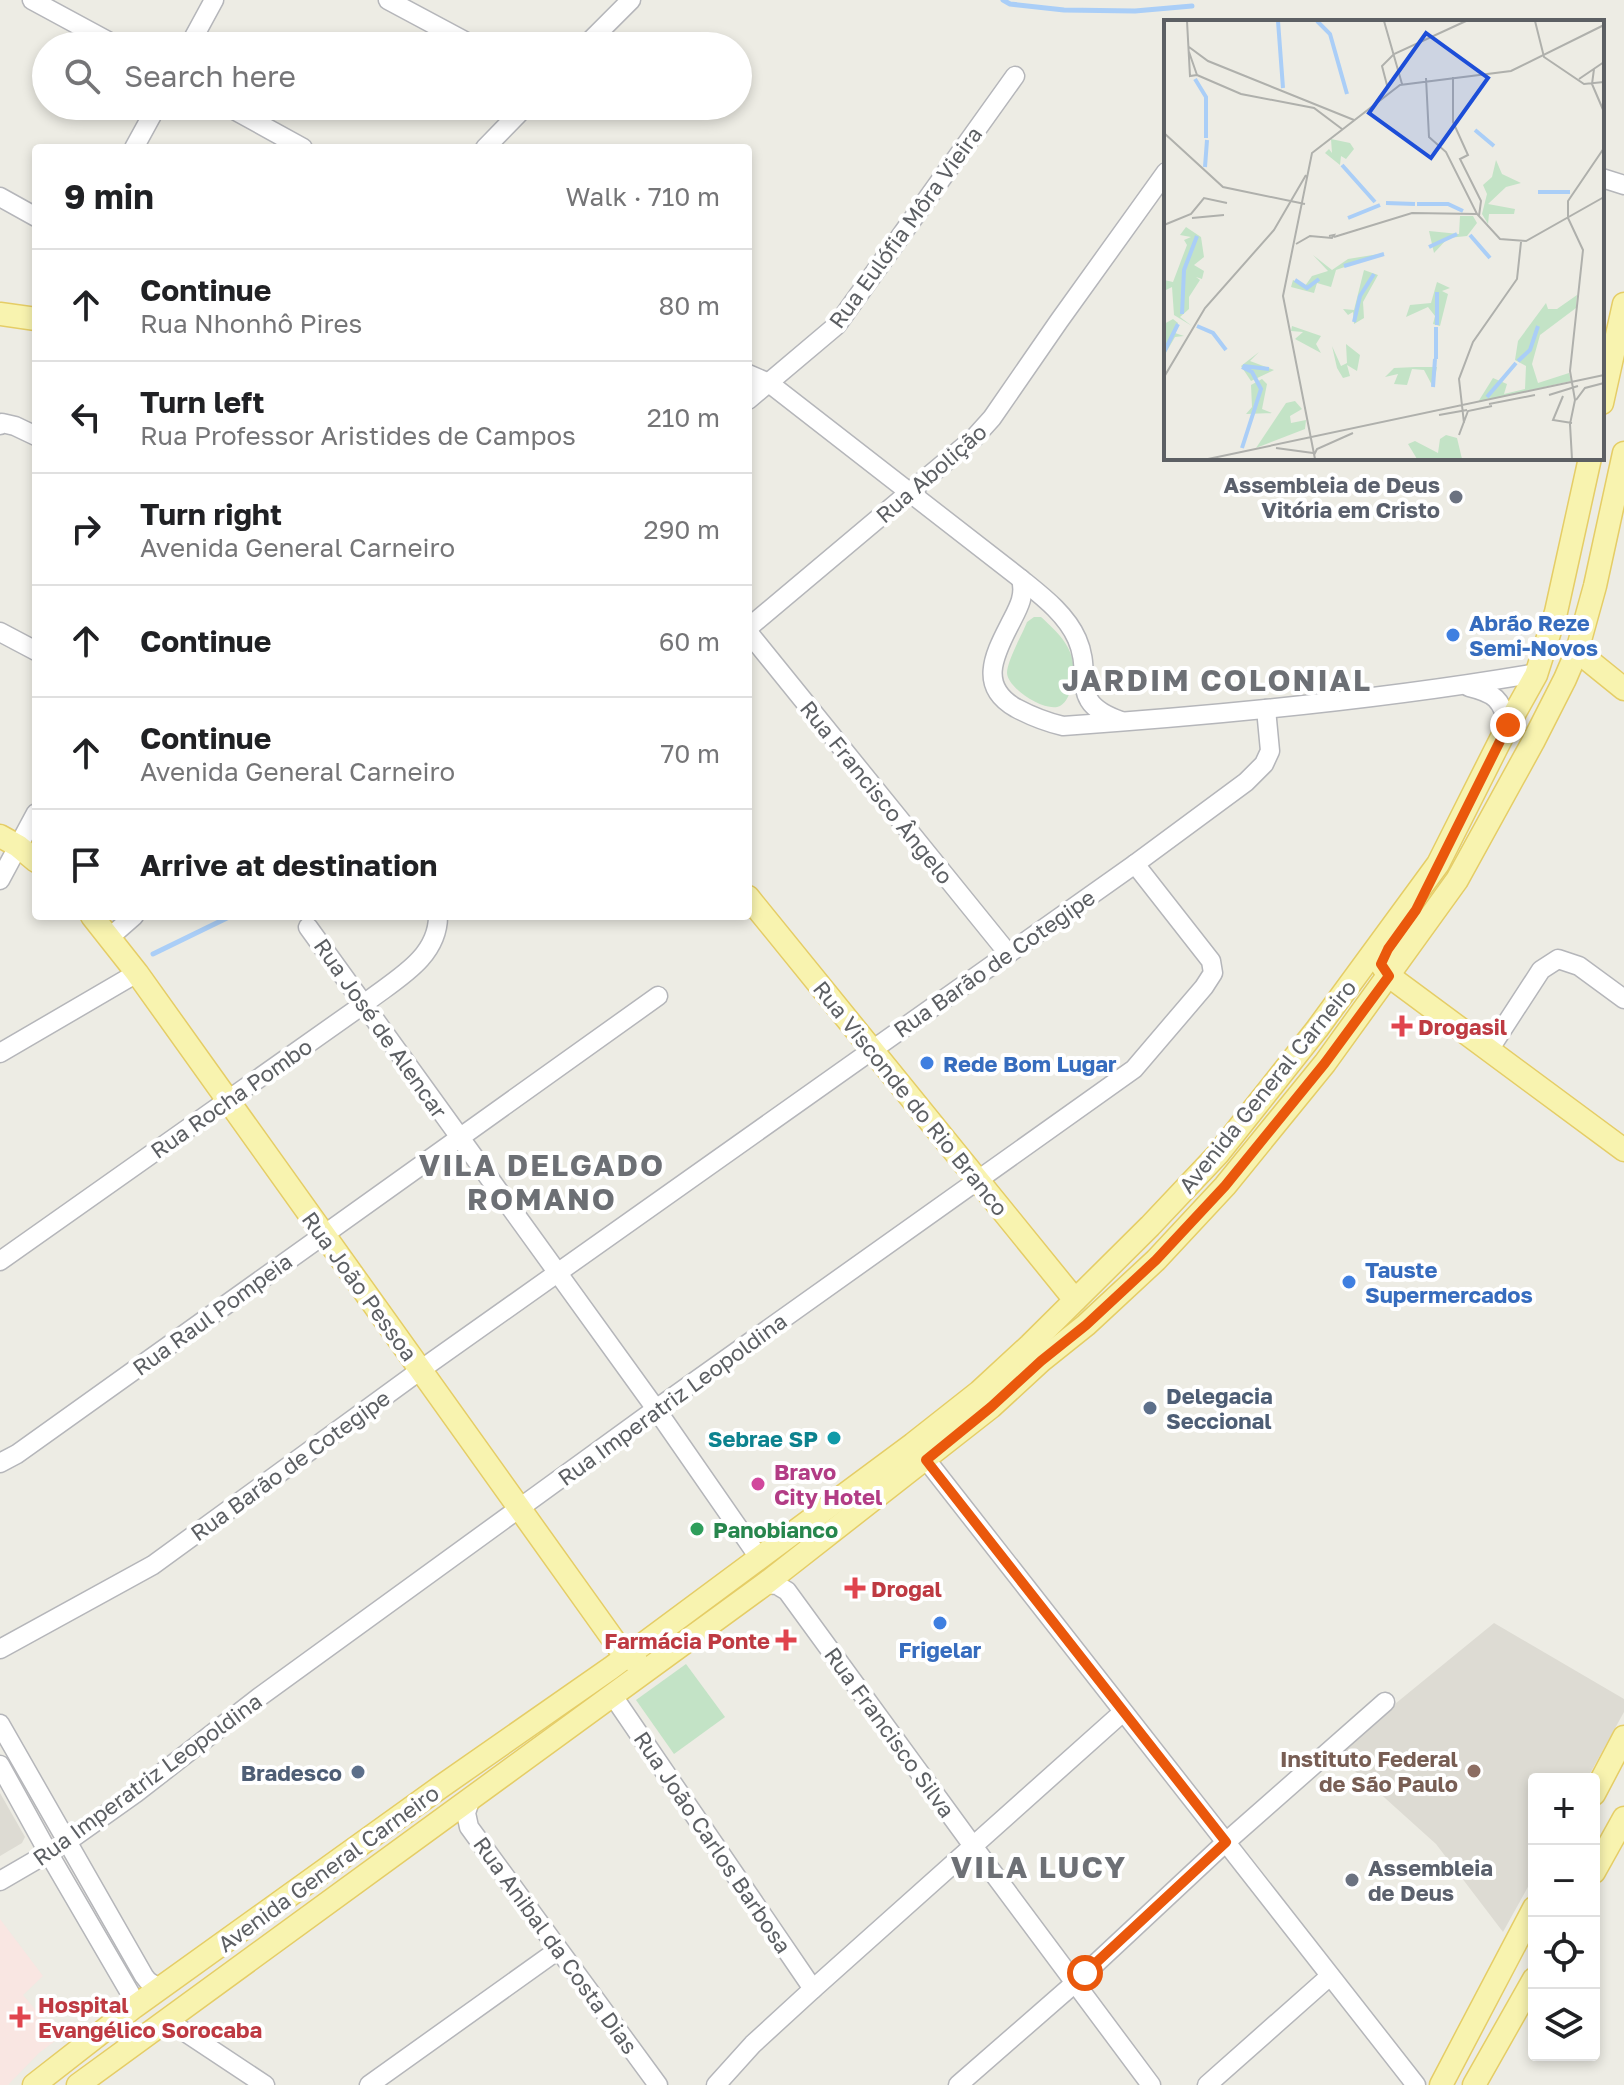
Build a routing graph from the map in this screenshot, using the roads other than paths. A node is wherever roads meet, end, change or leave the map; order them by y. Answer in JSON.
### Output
{"nodes":[{"id":1,"x":32,"y":0,"type":"edge"},
{"id":2,"x":214,"y":0,"type":"edge"},
{"id":3,"x":388,"y":0,"type":"edge"},
{"id":4,"x":631,"y":0,"type":"edge"},
{"id":5,"x":91,"y":32,"type":"edge"},
{"id":6,"x":197,"y":32,"type":"edge"},
{"id":7,"x":448,"y":32,"type":"edge"},
{"id":8,"x":599,"y":32,"type":"edge"},
{"id":9,"x":1015,"y":76,"type":"dead end"},
{"id":10,"x":149,"y":120,"type":"edge"},
{"id":11,"x":252,"y":120,"type":"edge"},
{"id":12,"x":512,"y":120,"type":"edge"},
{"id":13,"x":136,"y":144,"type":"edge"},
{"id":14,"x":296,"y":144,"type":"edge"},
{"id":15,"x":489,"y":144,"type":"edge"},
{"id":16,"x":1164,"y":175,"type":"edge"},
{"id":17,"x":1604,"y":179,"type":"edge"},
{"id":18,"x":1624,"y":185,"type":"edge"},
{"id":19,"x":0,"y":197,"type":"edge"},
{"id":20,"x":32,"y":215,"type":"edge"},
{"id":21,"x":1624,"y":304,"type":"edge"},
{"id":22,"x":0,"y":314,"type":"edge"},
{"id":23,"x":32,"y":318,"type":"edge"},
{"id":24,"x":752,"y":376,"type":"edge"},
{"id":25,"x":769,"y":383,"type":"junction"},
{"id":26,"x":1604,"y":394,"type":"edge"},
{"id":27,"x":752,"y":397,"type":"edge"},
{"id":28,"x":1,"y":424,"type":"edge"},
{"id":29,"x":32,"y":434,"type":"edge"},
{"id":30,"x":1590,"y":460,"type":"edge"},
{"id":31,"x":1623,"y":465,"type":"edge"},
{"id":32,"x":910,"y":491,"type":"junction"},
{"id":33,"x":1021,"y":579,"type":"junction"},
{"id":34,"x":1020,"y":604,"type":"junction"},
{"id":35,"x":1052,"y":604,"type":"junction"},
{"id":36,"x":752,"y":627,"type":"edge"},
{"id":37,"x":0,"y":632,"type":"edge"},
{"id":38,"x":752,"y":635,"type":"edge"},
{"id":39,"x":32,"y":649,"type":"edge"},
{"id":40,"x":1577,"y":651,"type":"junction"},
{"id":41,"x":1537,"y":673,"type":"junction"},
{"id":42,"x":1462,"y":686,"type":"junction"},
{"id":43,"x":1624,"y":689,"type":"edge"},
{"id":44,"x":1084,"y":691,"type":"junction"},
{"id":45,"x":1266,"y":709,"type":"junction"},
{"id":46,"x":1045,"y":722,"type":"junction"},
{"id":47,"x":1123,"y":722,"type":"junction"},
{"id":48,"x":1508,"y":725,"type":"junction"},
{"id":49,"x":32,"y":817,"type":"edge"},
{"id":50,"x":9,"y":841,"type":"edge"},
{"id":51,"x":32,"y":858,"type":"edge"},
{"id":52,"x":1135,"y":864,"type":"junction"},
{"id":53,"x":1438,"y":864,"type":"junction"},
{"id":54,"x":0,"y":880,"type":"edge"},
{"id":55,"x":752,"y":902,"type":"edge"},
{"id":56,"x":95,"y":920,"type":"edge"},
{"id":57,"x":129,"y":920,"type":"edge"},
{"id":58,"x":438,"y":920,"type":"edge"},
{"id":59,"x":308,"y":927,"type":"dead end"},
{"id":60,"x":110,"y":937,"type":"junction"},
{"id":61,"x":1007,"y":952,"type":"junction"},
{"id":62,"x":137,"y":973,"type":"junction"},
{"id":63,"x":1389,"y":976,"type":"junction"},
{"id":64,"x":658,"y":996,"type":"dead end"},
{"id":65,"x":1624,"y":999,"type":"edge"},
{"id":66,"x":364,"y":1004,"type":"junction"},
{"id":67,"x":872,"y":1050,"type":"junction"},
{"id":68,"x":1489,"y":1050,"type":"junction"},
{"id":69,"x":0,"y":1053,"type":"edge"},
{"id":70,"x":226,"y":1101,"type":"junction"},
{"id":71,"x":459,"y":1139,"type":"junction"},
{"id":72,"x":1624,"y":1150,"type":"edge"},
{"id":73,"x":978,"y":1181,"type":"junction"},
{"id":74,"x":323,"y":1234,"type":"junction"},
{"id":75,"x":0,"y":1261,"type":"edge"},
{"id":76,"x":557,"y":1273,"type":"junction"},
{"id":77,"x":1075,"y":1300,"type":"junction"},
{"id":78,"x":420,"y":1370,"type":"junction"},
{"id":79,"x":656,"y":1409,"type":"junction"},
{"id":80,"x":920,"y":1452,"type":"junction"},
{"id":81,"x":0,"y":1463,"type":"edge"},
{"id":82,"x":519,"y":1509,"type":"junction"},
{"id":83,"x":760,"y":1559,"type":"junction"},
{"id":84,"x":765,"y":1584,"type":"junction"},
{"id":85,"x":0,"y":1649,"type":"edge"},
{"id":86,"x":626,"y":1657,"type":"junction"},
{"id":87,"x":658,"y":1663,"type":"junction"},
{"id":88,"x":613,"y":1696,"type":"junction"},
{"id":89,"x":1385,"y":1702,"type":"dead end"},
{"id":90,"x":1123,"y":1712,"type":"junction"},
{"id":91,"x":0,"y":1724,"type":"edge"},
{"id":92,"x":1624,"y":1737,"type":"edge"},
{"id":93,"x":0,"y":1765,"type":"edge"},
{"id":94,"x":1600,"y":1783,"type":"edge"},
{"id":95,"x":470,"y":1801,"type":"junction"},
{"id":96,"x":1624,"y":1818,"type":"edge"},
{"id":97,"x":67,"y":1842,"type":"junction"},
{"id":98,"x":1226,"y":1842,"type":"junction"},
{"id":99,"x":973,"y":1846,"type":"junction"},
{"id":100,"x":49,"y":1854,"type":"junction"},
{"id":101,"x":1600,"y":1861,"type":"edge"},
{"id":102,"x":0,"y":1881,"type":"edge"},
{"id":103,"x":1529,"y":1917,"type":"edge"},
{"id":104,"x":558,"y":1950,"type":"junction"},
{"id":105,"x":1330,"y":1976,"type":"junction"},
{"id":106,"x":1076,"y":1982,"type":"junction"},
{"id":107,"x":160,"y":1989,"type":"junction"},
{"id":108,"x":813,"y":1989,"type":"junction"},
{"id":109,"x":1528,"y":1989,"type":"edge"},
{"id":110,"x":134,"y":2007,"type":"junction"},
{"id":111,"x":167,"y":2020,"type":"junction"},
{"id":112,"x":34,"y":2085,"type":"edge"},
{"id":113,"x":78,"y":2085,"type":"edge"},
{"id":114,"x":265,"y":2085,"type":"edge"},
{"id":115,"x":369,"y":2085,"type":"edge"},
{"id":116,"x":658,"y":2085,"type":"edge"},
{"id":117,"x":716,"y":2085,"type":"edge"},
{"id":118,"x":958,"y":2085,"type":"edge"},
{"id":119,"x":1151,"y":2085,"type":"edge"},
{"id":120,"x":1207,"y":2085,"type":"edge"},
{"id":121,"x":1416,"y":2085,"type":"edge"},
{"id":122,"x":1441,"y":2085,"type":"edge"},
{"id":123,"x":1474,"y":2085,"type":"edge"}],
"edges":[{"from":1,"to":5,"type":"street"},
{"from":2,"to":6,"type":"street"},
{"from":3,"to":7,"type":"street"},
{"from":4,"to":8,"type":"street"},
{"from":9,"to":25,"type":"street","name":"Rua Eulófia Môra Vieira"},
{"from":10,"to":13,"type":"street"},
{"from":11,"to":14,"type":"street"},
{"from":12,"to":15,"type":"street"},
{"from":16,"to":32,"type":"street","name":"Rua Abolição"},
{"from":17,"to":18,"type":"street"},
{"from":19,"to":20,"type":"street"},
{"from":21,"to":26,"type":"main road"},
{"from":22,"to":23,"type":"main road"},
{"from":24,"to":25,"type":"street"},
{"from":25,"to":27,"type":"street","name":"Rua Eulófia Môra Vieira"},
{"from":25,"to":32,"type":"street"},
{"from":28,"to":29,"type":"street"},
{"from":30,"to":41,"type":"main road","name":"Avenida General Carneiro"},
{"from":31,"to":40,"type":"main road","name":"Avenida General Carneiro"},
{"from":32,"to":33,"type":"street"},
{"from":32,"to":36,"type":"street","name":"Rua Abolição"},
{"from":33,"to":34,"type":"street"},
{"from":33,"to":35,"type":"street"},
{"from":34,"to":35,"type":"street"},
{"from":34,"to":46,"type":"street"},
{"from":35,"to":44,"type":"street"},
{"from":37,"to":39,"type":"street"},
{"from":38,"to":61,"type":"street","name":"Rua Francisco Ângelo"},
{"from":40,"to":41,"type":"main road"},
{"from":40,"to":43,"type":"main road"},
{"from":40,"to":63,"type":"main road","name":"Avenida General Carneiro"},
{"from":41,"to":42,"type":"street"},
{"from":41,"to":48,"type":"main road","name":"Avenida General Carneiro"},
{"from":42,"to":45,"type":"street"},
{"from":42,"to":48,"type":"street"},
{"from":44,"to":46,"type":"street"},
{"from":44,"to":47,"type":"street"},
{"from":45,"to":47,"type":"street"},
{"from":45,"to":52,"type":"street","name":"Rua Barão de Cotegipe"},
{"from":46,"to":47,"type":"street"},
{"from":48,"to":53,"type":"main road","name":"Avenida General Carneiro"},
{"from":49,"to":50,"type":"street"},
{"from":50,"to":51,"type":"main road"},
{"from":50,"to":54,"type":"street"},
{"from":52,"to":61,"type":"street","name":"Rua Barão de Cotegipe"},
{"from":52,"to":73,"type":"street","name":"Rua Imperatriz Leopoldina"},
{"from":53,"to":63,"type":"main road"},
{"from":53,"to":77,"type":"main road","name":"Avenida General Carneiro"},
{"from":55,"to":67,"type":"main road","name":"Rua Visconde do Rio Branco"},
{"from":56,"to":60,"type":"main road","name":"Rua João Pessoa"},
{"from":57,"to":60,"type":"street"},
{"from":58,"to":66,"type":"street","name":"Rua Rocha Pombo"},
{"from":59,"to":66,"type":"street","name":"Rua José de Alencar"},
{"from":60,"to":62,"type":"main road","name":"Rua João Pessoa"},
{"from":61,"to":67,"type":"street","name":"Rua Barão de Cotegipe"},
{"from":62,"to":69,"type":"street"},
{"from":62,"to":70,"type":"main road","name":"Rua João Pessoa"},
{"from":63,"to":68,"type":"main road"},
{"from":63,"to":80,"type":"main road","name":"Avenida General Carneiro"},
{"from":64,"to":71,"type":"street","name":"Rua Raul Pompeia"},
{"from":65,"to":68,"type":"street"},
{"from":66,"to":70,"type":"street","name":"Rua Rocha Pombo"},
{"from":66,"to":71,"type":"street","name":"Rua José de Alencar"},
{"from":67,"to":73,"type":"main road","name":"Rua Visconde do Rio Branco"},
{"from":67,"to":76,"type":"street","name":"Rua Barão de Cotegipe"},
{"from":68,"to":72,"type":"main road"},
{"from":70,"to":74,"type":"main road","name":"Rua João Pessoa"},
{"from":70,"to":75,"type":"street","name":"Rua Rocha Pombo"},
{"from":71,"to":74,"type":"street","name":"Rua Raul Pompeia"},
{"from":71,"to":76,"type":"street","name":"Rua José de Alencar"},
{"from":73,"to":77,"type":"main road","name":"Rua Visconde do Rio Branco"},
{"from":73,"to":79,"type":"street","name":"Rua Imperatriz Leopoldina"},
{"from":74,"to":78,"type":"main road","name":"Rua João Pessoa"},
{"from":74,"to":81,"type":"street","name":"Rua Raul Pompeia"},
{"from":76,"to":78,"type":"street","name":"Rua Barão de Cotegipe"},
{"from":76,"to":79,"type":"street","name":"Rua José de Alencar"},
{"from":77,"to":80,"type":"main road","name":"Avenida General Carneiro"},
{"from":78,"to":82,"type":"main road","name":"Rua João Pessoa"},
{"from":78,"to":85,"type":"street","name":"Rua Barão de Cotegipe"},
{"from":79,"to":82,"type":"street","name":"Rua Imperatriz Leopoldina"},
{"from":79,"to":83,"type":"street","name":"Rua José de Alencar"},
{"from":80,"to":83,"type":"main road","name":"Avenida General Carneiro"},
{"from":80,"to":84,"type":"main road","name":"Avenida General Carneiro"},
{"from":80,"to":90,"type":"street"},
{"from":82,"to":86,"type":"main road","name":"Rua João Pessoa"},
{"from":82,"to":97,"type":"street","name":"Rua Imperatriz Leopoldina"},
{"from":83,"to":86,"type":"main road","name":"Avenida General Carneiro"},
{"from":84,"to":87,"type":"main road","name":"Avenida General Carneiro"},
{"from":84,"to":99,"type":"street","name":"Rua Francisco Silva"},
{"from":86,"to":87,"type":"main road"},
{"from":86,"to":107,"type":"main road","name":"Avenida General Carneiro"},
{"from":87,"to":88,"type":"main road","name":"Avenida General Carneiro"},
{"from":88,"to":95,"type":"main road","name":"Avenida General Carneiro"},
{"from":88,"to":108,"type":"street","name":"Rua João Carlos Barbosa"},
{"from":89,"to":98,"type":"street"},
{"from":90,"to":98,"type":"street"},
{"from":90,"to":99,"type":"street"},
{"from":91,"to":97,"type":"street"},
{"from":92,"to":94,"type":"main road"},
{"from":93,"to":100,"type":"street"},
{"from":95,"to":104,"type":"street","name":"Rua Anibal da Costa Dias"},
{"from":95,"to":111,"type":"main road","name":"Avenida General Carneiro"},
{"from":96,"to":101,"type":"main road"},
{"from":97,"to":100,"type":"street","name":"Rua Imperatriz Leopoldina"},
{"from":97,"to":107,"type":"street"},
{"from":98,"to":105,"type":"street"},
{"from":98,"to":106,"type":"street"},
{"from":99,"to":106,"type":"street","name":"Rua Francisco Silva"},
{"from":99,"to":108,"type":"street"},
{"from":100,"to":102,"type":"street","name":"Rua Imperatriz Leopoldina"},
{"from":100,"to":110,"type":"street"},
{"from":103,"to":122,"type":"main road"},
{"from":104,"to":115,"type":"street"},
{"from":104,"to":116,"type":"street","name":"Rua Anibal da Costa Dias"},
{"from":105,"to":120,"type":"street"},
{"from":105,"to":121,"type":"street"},
{"from":106,"to":118,"type":"street"},
{"from":106,"to":119,"type":"street","name":"Rua Francisco Silva"},
{"from":107,"to":110,"type":"main road","name":"Avenida General Carneiro"},
{"from":108,"to":117,"type":"street"},
{"from":109,"to":123,"type":"main road"},
{"from":110,"to":112,"type":"main road","name":"Avenida General Carneiro"},
{"from":111,"to":113,"type":"main road","name":"Avenida General Carneiro"},
{"from":111,"to":114,"type":"street"}]}
